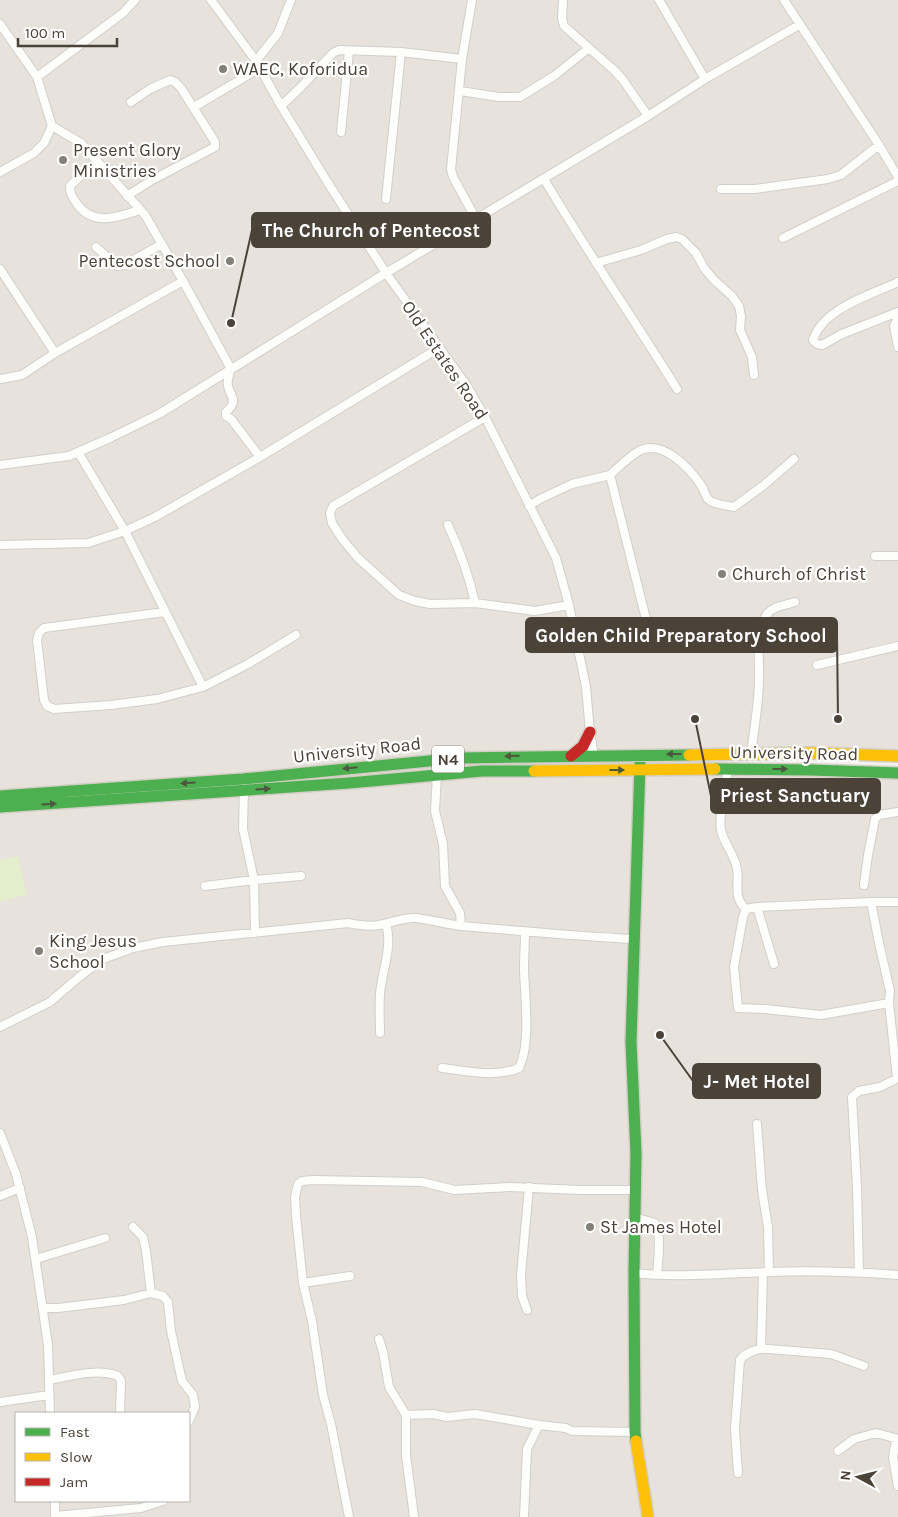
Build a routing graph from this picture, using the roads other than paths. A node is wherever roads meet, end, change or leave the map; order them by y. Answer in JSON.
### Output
{"nodes":[{"id":1,"x":135,"y":0,"type":"edge"},
{"id":2,"x":211,"y":0,"type":"edge"},
{"id":3,"x":291,"y":0,"type":"edge"},
{"id":4,"x":472,"y":0,"type":"edge"},
{"id":5,"x":563,"y":0,"type":"edge"},
{"id":6,"x":659,"y":0,"type":"edge"},
{"id":7,"x":784,"y":0,"type":"edge"},
{"id":8,"x":0,"y":24,"type":"edge"},
{"id":9,"x":799,"y":25,"type":"junction"},
{"id":10,"x":589,"y":48,"type":"junction"},
{"id":11,"x":349,"y":51,"type":"junction"},
{"id":12,"x":401,"y":52,"type":"junction"},
{"id":13,"x":462,"y":59,"type":"junction"},
{"id":14,"x":258,"y":64,"type":"junction"},
{"id":15,"x":37,"y":77,"type":"junction"},
{"id":16,"x":705,"y":78,"type":"junction"},
{"id":17,"x":460,"y":91,"type":"junction"},
{"id":18,"x":131,"y":102,"type":"dead end"},
{"id":19,"x":281,"y":106,"type":"junction"},
{"id":20,"x":194,"y":107,"type":"junction"},
{"id":21,"x":648,"y":116,"type":"junction"},
{"id":22,"x":52,"y":126,"type":"junction"},
{"id":23,"x":342,"y":132,"type":"dead end"},
{"id":24,"x":879,"y":145,"type":"junction"},
{"id":25,"x":97,"y":160,"type":"junction"},
{"id":26,"x":1,"y":169,"type":"edge"},
{"id":27,"x":898,"y":177,"type":"edge"},
{"id":28,"x":544,"y":179,"type":"junction"},
{"id":29,"x":898,"y":181,"type":"edge"},
{"id":30,"x":721,"y":189,"type":"dead end"},
{"id":31,"x":127,"y":196,"type":"junction"},
{"id":32,"x":386,"y":199,"type":"dead end"},
{"id":33,"x":140,"y":210,"type":"junction"},
{"id":34,"x":476,"y":219,"type":"junction"},
{"id":35,"x":783,"y":238,"type":"dead end"},
{"id":36,"x":162,"y":244,"type":"junction"},
{"id":37,"x":96,"y":247,"type":"dead end"},
{"id":38,"x":596,"y":263,"type":"junction"},
{"id":39,"x":0,"y":269,"type":"edge"},
{"id":40,"x":386,"y":273,"type":"junction"},
{"id":41,"x":183,"y":281,"type":"junction"},
{"id":42,"x":898,"y":282,"type":"edge"},
{"id":43,"x":898,"y":312,"type":"edge"},
{"id":44,"x":898,"y":318,"type":"edge"},
{"id":45,"x":898,"y":347,"type":"edge"},
{"id":46,"x":439,"y":348,"type":"junction"},
{"id":47,"x":55,"y":353,"type":"junction"},
{"id":48,"x":230,"y":369,"type":"junction"},
{"id":49,"x":754,"y":375,"type":"dead end"},
{"id":50,"x":0,"y":379,"type":"edge"},
{"id":51,"x":677,"y":389,"type":"dead end"},
{"id":52,"x":485,"y":417,"type":"junction"},
{"id":53,"x":78,"y":452,"type":"junction"},
{"id":54,"x":260,"y":457,"type":"junction"},
{"id":55,"x":794,"y":459,"type":"dead end"},
{"id":56,"x":0,"y":464,"type":"edge"},
{"id":57,"x":610,"y":475,"type":"junction"},
{"id":58,"x":529,"y":506,"type":"junction"},
{"id":59,"x":448,"y":525,"type":"dead end"},
{"id":60,"x":125,"y":531,"type":"junction"},
{"id":61,"x":0,"y":545,"type":"edge"},
{"id":62,"x":875,"y":556,"type":"dead end"},
{"id":63,"x":898,"y":556,"type":"edge"},
{"id":64,"x":795,"y":602,"type":"dead end"},
{"id":65,"x":474,"y":603,"type":"junction"},
{"id":66,"x":569,"y":605,"type":"junction"},
{"id":67,"x":165,"y":612,"type":"junction"},
{"id":68,"x":296,"y":636,"type":"dead end"},
{"id":69,"x":898,"y":646,"type":"edge"},
{"id":70,"x":653,"y":647,"type":"dead end"},
{"id":71,"x":817,"y":665,"type":"dead end"},
{"id":72,"x":203,"y":687,"type":"junction"},
{"id":73,"x":590,"y":732,"type":"junction"},
{"id":74,"x":640,"y":754,"type":"junction"},
{"id":75,"x":751,"y":754,"type":"junction"},
{"id":76,"x":571,"y":756,"type":"junction"},
{"id":77,"x":594,"y":756,"type":"junction"},
{"id":78,"x":898,"y":756,"type":"edge"},
{"id":79,"x":728,"y":769,"type":"junction"},
{"id":80,"x":596,"y":770,"type":"junction"},
{"id":81,"x":639,"y":770,"type":"junction"},
{"id":82,"x":898,"y":773,"type":"edge"},
{"id":83,"x":437,"y":774,"type":"junction"},
{"id":84,"x":244,"y":784,"type":"junction"},
{"id":85,"x":0,"y":796,"type":"edge"},
{"id":86,"x":0,"y":807,"type":"edge"},
{"id":87,"x":898,"y":812,"type":"edge"},
{"id":88,"x":302,"y":876,"type":"dead end"},
{"id":89,"x":254,"y":880,"type":"junction"},
{"id":90,"x":864,"y":885,"type":"dead end"},
{"id":91,"x":205,"y":886,"type":"dead end"},
{"id":92,"x":871,"y":902,"type":"junction"},
{"id":93,"x":898,"y":902,"type":"edge"},
{"id":94,"x":758,"y":907,"type":"junction"},
{"id":95,"x":746,"y":908,"type":"junction"},
{"id":96,"x":386,"y":924,"type":"junction"},
{"id":97,"x":461,"y":926,"type":"junction"},
{"id":98,"x":525,"y":931,"type":"junction"},
{"id":99,"x":254,"y":932,"type":"junction"},
{"id":100,"x":634,"y":939,"type":"junction"},
{"id":101,"x":774,"y":964,"type":"dead end"},
{"id":102,"x":894,"y":990,"type":"edge"},
{"id":103,"x":889,"y":1003,"type":"junction"},
{"id":104,"x":0,"y":1027,"type":"edge"},
{"id":105,"x":380,"y":1033,"type":"dead end"},
{"id":106,"x":442,"y":1068,"type":"dead end"},
{"id":107,"x":898,"y":1078,"type":"edge"},
{"id":108,"x":757,"y":1124,"type":"dead end"},
{"id":109,"x":0,"y":1133,"type":"edge"},
{"id":110,"x":529,"y":1187,"type":"junction"},
{"id":111,"x":20,"y":1188,"type":"junction"},
{"id":112,"x":636,"y":1190,"type":"junction"},
{"id":113,"x":0,"y":1196,"type":"edge"},
{"id":114,"x":634,"y":1218,"type":"junction"},
{"id":115,"x":133,"y":1227,"type":"dead end"},
{"id":116,"x":105,"y":1238,"type":"dead end"},
{"id":117,"x":36,"y":1259,"type":"junction"},
{"id":118,"x":766,"y":1272,"type":"junction"},
{"id":119,"x":859,"y":1272,"type":"junction"},
{"id":120,"x":634,"y":1273,"type":"junction"},
{"id":121,"x":898,"y":1275,"type":"edge"},
{"id":122,"x":350,"y":1276,"type":"dead end"},
{"id":123,"x":657,"y":1276,"type":"junction"},
{"id":124,"x":303,"y":1283,"type":"junction"},
{"id":125,"x":151,"y":1293,"type":"junction"},
{"id":126,"x":43,"y":1308,"type":"junction"},
{"id":127,"x":527,"y":1310,"type":"dead end"},
{"id":128,"x":379,"y":1339,"type":"dead end"},
{"id":129,"x":761,"y":1348,"type":"junction"},
{"id":130,"x":864,"y":1366,"type":"dead end"},
{"id":131,"x":49,"y":1380,"type":"junction"},
{"id":132,"x":49,"y":1395,"type":"junction"},
{"id":133,"x":0,"y":1402,"type":"edge"},
{"id":134,"x":50,"y":1412,"type":"edge"},
{"id":135,"x":120,"y":1412,"type":"edge"},
{"id":136,"x":406,"y":1415,"type":"junction"},
{"id":137,"x":190,"y":1418,"type":"edge"},
{"id":138,"x":539,"y":1425,"type":"junction"},
{"id":139,"x":635,"y":1432,"type":"junction"},
{"id":140,"x":897,"y":1439,"type":"edge"},
{"id":141,"x":838,"y":1451,"type":"dead end"},
{"id":142,"x":738,"y":1473,"type":"dead end"},
{"id":143,"x":898,"y":1486,"type":"edge"},
{"id":144,"x":54,"y":1502,"type":"edge"},
{"id":145,"x":120,"y":1502,"type":"edge"},
{"id":146,"x":160,"y":1502,"type":"edge"},
{"id":147,"x":119,"y":1511,"type":"junction"},
{"id":148,"x":55,"y":1517,"type":"edge"},
{"id":149,"x":349,"y":1517,"type":"edge"},
{"id":150,"x":414,"y":1517,"type":"edge"},
{"id":151,"x":524,"y":1517,"type":"edge"},
{"id":152,"x":648,"y":1517,"type":"edge"}],
"edges":[{"from":1,"to":15,"type":"street"},
{"from":2,"to":14,"type":"street","name":"Old Estates Road"},
{"from":3,"to":14,"type":"street"},
{"from":4,"to":13,"type":"street"},
{"from":5,"to":10,"type":"street"},
{"from":6,"to":16,"type":"street"},
{"from":7,"to":9,"type":"street"},
{"from":8,"to":15,"type":"street"},
{"from":9,"to":16,"type":"street"},
{"from":9,"to":24,"type":"street"},
{"from":10,"to":17,"type":"street"},
{"from":10,"to":21,"type":"street"},
{"from":11,"to":12,"type":"street"},
{"from":11,"to":19,"type":"street"},
{"from":11,"to":23,"type":"street"},
{"from":12,"to":13,"type":"street"},
{"from":12,"to":32,"type":"street"},
{"from":13,"to":17,"type":"street"},
{"from":14,"to":19,"type":"street","name":"Old Estates Road"},
{"from":14,"to":20,"type":"street"},
{"from":15,"to":22,"type":"street"},
{"from":16,"to":21,"type":"street"},
{"from":17,"to":34,"type":"street"},
{"from":18,"to":20,"type":"street"},
{"from":19,"to":40,"type":"street","name":"Old Estates Road"},
{"from":20,"to":31,"type":"street"},
{"from":21,"to":28,"type":"street"},
{"from":22,"to":25,"type":"street"},
{"from":22,"to":26,"type":"street"},
{"from":24,"to":27,"type":"street"},
{"from":24,"to":30,"type":"street"},
{"from":25,"to":31,"type":"street"},
{"from":25,"to":33,"type":"street"},
{"from":28,"to":34,"type":"street"},
{"from":28,"to":38,"type":"street"},
{"from":29,"to":35,"type":"street"},
{"from":31,"to":33,"type":"street"},
{"from":33,"to":36,"type":"street"},
{"from":34,"to":40,"type":"street"},
{"from":36,"to":37,"type":"street"},
{"from":36,"to":41,"type":"street"},
{"from":38,"to":49,"type":"street"},
{"from":38,"to":51,"type":"street"},
{"from":39,"to":47,"type":"street"},
{"from":40,"to":46,"type":"street","name":"Old Estates Road"},
{"from":40,"to":48,"type":"street"},
{"from":41,"to":47,"type":"street"},
{"from":41,"to":48,"type":"street"},
{"from":42,"to":43,"type":"street"},
{"from":44,"to":45,"type":"street"},
{"from":46,"to":52,"type":"street","name":"Old Estates Road"},
{"from":46,"to":54,"type":"street"},
{"from":47,"to":50,"type":"street"},
{"from":48,"to":53,"type":"street"},
{"from":48,"to":54,"type":"street"},
{"from":52,"to":58,"type":"street","name":"Old Estates Road"},
{"from":52,"to":65,"type":"street"},
{"from":53,"to":56,"type":"street"},
{"from":53,"to":60,"type":"street"},
{"from":54,"to":60,"type":"street"},
{"from":55,"to":57,"type":"street"},
{"from":57,"to":58,"type":"street"},
{"from":57,"to":70,"type":"street"},
{"from":58,"to":66,"type":"street","name":"Old Estates Road"},
{"from":59,"to":65,"type":"street"},
{"from":60,"to":61,"type":"street"},
{"from":60,"to":67,"type":"street"},
{"from":62,"to":63,"type":"street"},
{"from":64,"to":75,"type":"street"},
{"from":65,"to":66,"type":"street"},
{"from":66,"to":73,"type":"street","name":"Old Estates Road"},
{"from":67,"to":72,"type":"street"},
{"from":67,"to":72,"type":"street"},
{"from":68,"to":72,"type":"street"},
{"from":69,"to":71,"type":"street"},
{"from":73,"to":76,"type":"main road"},
{"from":73,"to":77,"type":"street","name":"Old Estates Road"},
{"from":75,"to":74,"type":"main road","name":"University Road","number":"N4","one_way":true},
{"from":74,"to":77,"type":"main road","name":"University Road","number":"N4"},
{"from":74,"to":81,"type":"main road"},
{"from":75,"to":78,"type":"main road","name":"University Road","number":"N4"},
{"from":76,"to":77,"type":"main road","name":"University Road","number":"N4"},
{"from":76,"to":84,"type":"main road","name":"University Road","number":"N4","one_way":true},
{"from":77,"to":80,"type":"street","name":"Old Estates Road"},
{"from":79,"to":81,"type":"main road","name":"University Road","number":"N4"},
{"from":79,"to":82,"type":"main road","name":"University Road","number":"N4","one_way":true},
{"from":79,"to":95,"type":"street"},
{"from":80,"to":81,"type":"main road","name":"University Road","number":"N4","one_way":true},
{"from":80,"to":83,"type":"main road","name":"University Road","number":"N4"},
{"from":81,"to":100,"type":"main road"},
{"from":84,"to":83,"type":"main road","name":"University Road","number":"N4","one_way":true},
{"from":83,"to":97,"type":"street"},
{"from":84,"to":85,"type":"main road","name":"University Road","number":"N4","one_way":true},
{"from":86,"to":84,"type":"main road","name":"University Road","number":"N4","one_way":true},
{"from":84,"to":89,"type":"street"},
{"from":87,"to":90,"type":"street"},
{"from":88,"to":89,"type":"street"},
{"from":89,"to":91,"type":"street"},
{"from":89,"to":99,"type":"street"},
{"from":92,"to":93,"type":"street"},
{"from":92,"to":94,"type":"street"},
{"from":92,"to":102,"type":"street"},
{"from":94,"to":95,"type":"street"},
{"from":94,"to":101,"type":"street"},
{"from":95,"to":103,"type":"street"},
{"from":96,"to":97,"type":"street"},
{"from":96,"to":99,"type":"street"},
{"from":96,"to":105,"type":"street"},
{"from":97,"to":98,"type":"street"},
{"from":98,"to":100,"type":"street"},
{"from":98,"to":106,"type":"street"},
{"from":99,"to":104,"type":"street"},
{"from":100,"to":112,"type":"main road"},
{"from":102,"to":103,"type":"street"},
{"from":103,"to":107,"type":"street"},
{"from":107,"to":119,"type":"street"},
{"from":108,"to":118,"type":"street"},
{"from":109,"to":111,"type":"street"},
{"from":110,"to":112,"type":"street"},
{"from":110,"to":124,"type":"street"},
{"from":110,"to":127,"type":"street"},
{"from":111,"to":113,"type":"street"},
{"from":111,"to":117,"type":"street"},
{"from":112,"to":114,"type":"main road"},
{"from":114,"to":120,"type":"main road"},
{"from":114,"to":123,"type":"street"},
{"from":115,"to":125,"type":"street"},
{"from":116,"to":117,"type":"street"},
{"from":117,"to":126,"type":"street"},
{"from":118,"to":119,"type":"street"},
{"from":118,"to":123,"type":"street"},
{"from":118,"to":129,"type":"street"},
{"from":119,"to":121,"type":"street"},
{"from":120,"to":123,"type":"street"},
{"from":120,"to":139,"type":"main road"},
{"from":122,"to":124,"type":"street"},
{"from":124,"to":149,"type":"street"},
{"from":125,"to":126,"type":"street"},
{"from":125,"to":137,"type":"street"},
{"from":126,"to":131,"type":"street"},
{"from":128,"to":136,"type":"street"},
{"from":129,"to":130,"type":"street"},
{"from":129,"to":142,"type":"street"},
{"from":131,"to":132,"type":"street"},
{"from":131,"to":135,"type":"street"},
{"from":132,"to":133,"type":"street"},
{"from":132,"to":134,"type":"street"},
{"from":136,"to":138,"type":"street"},
{"from":136,"to":150,"type":"street"},
{"from":138,"to":139,"type":"street"},
{"from":138,"to":151,"type":"street"},
{"from":139,"to":152,"type":"main road"},
{"from":140,"to":141,"type":"street"},
{"from":140,"to":143,"type":"street"},
{"from":144,"to":148,"type":"street"},
{"from":145,"to":147,"type":"street"},
{"from":146,"to":147,"type":"street"},
{"from":147,"to":148,"type":"street"}]}
